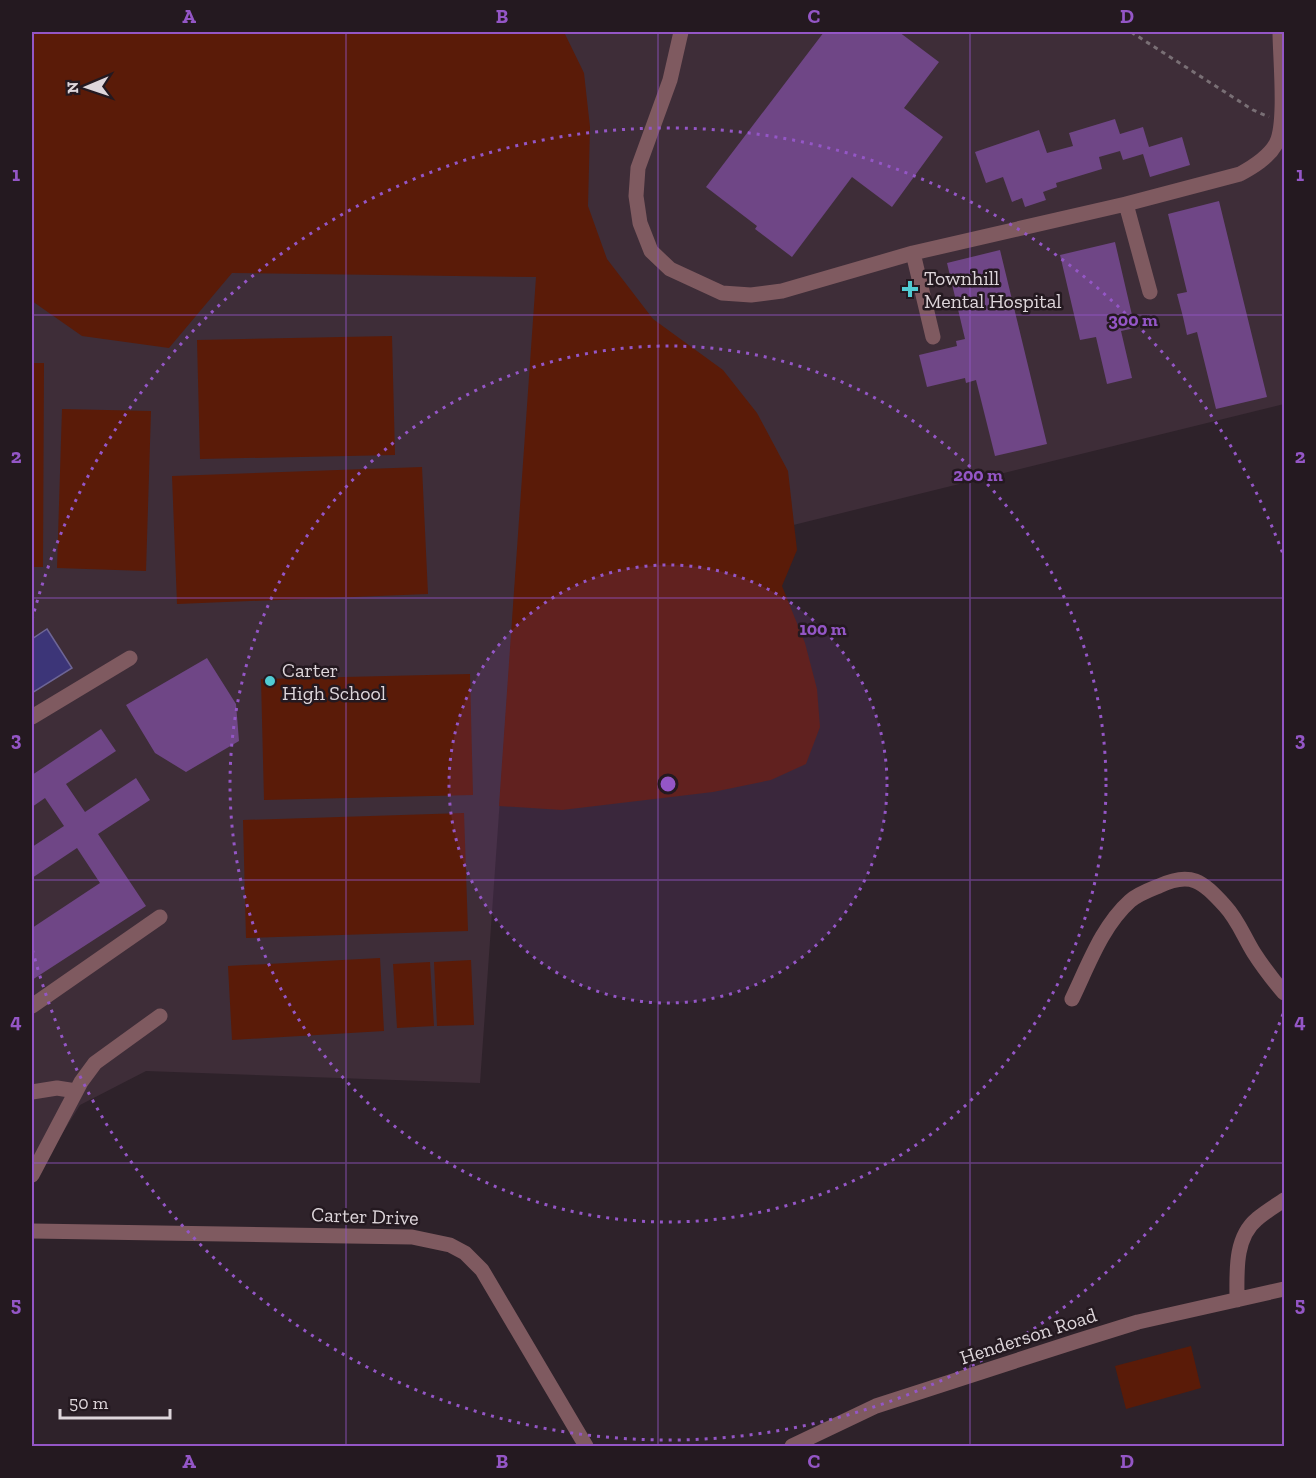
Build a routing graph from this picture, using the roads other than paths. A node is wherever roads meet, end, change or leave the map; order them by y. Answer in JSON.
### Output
{"nodes":[{"id":1,"x":681,"y":32,"type":"edge"},
{"id":2,"x":1280,"y":32,"type":"edge"},
{"id":3,"x":1126,"y":204,"type":"junction"},
{"id":4,"x":913,"y":253,"type":"junction"},
{"id":5,"x":1150,"y":292,"type":"dead end"},
{"id":6,"x":933,"y":337,"type":"dead end"},
{"id":7,"x":130,"y":658,"type":"dead end"},
{"id":8,"x":32,"y":717,"type":"edge"},
{"id":9,"x":160,"y":917,"type":"dead end"},
{"id":10,"x":1284,"y":993,"type":"edge"},
{"id":11,"x":1072,"y":999,"type":"dead end"},
{"id":12,"x":32,"y":1006,"type":"edge"},
{"id":13,"x":160,"y":1016,"type":"dead end"},
{"id":14,"x":76,"y":1091,"type":"junction"},
{"id":15,"x":32,"y":1092,"type":"edge"},
{"id":16,"x":32,"y":1175,"type":"edge"},
{"id":17,"x":1284,"y":1200,"type":"edge"},
{"id":18,"x":32,"y":1231,"type":"edge"},
{"id":19,"x":1284,"y":1289,"type":"edge"},
{"id":20,"x":1238,"y":1300,"type":"junction"},
{"id":21,"x":586,"y":1446,"type":"edge"},
{"id":22,"x":792,"y":1446,"type":"edge"}],
"edges":[{"from":1,"to":4,"type":"street"},
{"from":2,"to":3,"type":"street"},
{"from":3,"to":4,"type":"street"},
{"from":3,"to":5,"type":"street"},
{"from":4,"to":6,"type":"street"},
{"from":7,"to":8,"type":"street"},
{"from":9,"to":12,"type":"street"},
{"from":10,"to":11,"type":"street"},
{"from":13,"to":14,"type":"street"},
{"from":14,"to":15,"type":"street"},
{"from":14,"to":16,"type":"street"},
{"from":17,"to":20,"type":"street"},
{"from":18,"to":21,"type":"street","name":"Carter Drive"},
{"from":19,"to":20,"type":"street","name":"Henderson Road"},
{"from":20,"to":22,"type":"street","name":"Henderson Road"}]}
